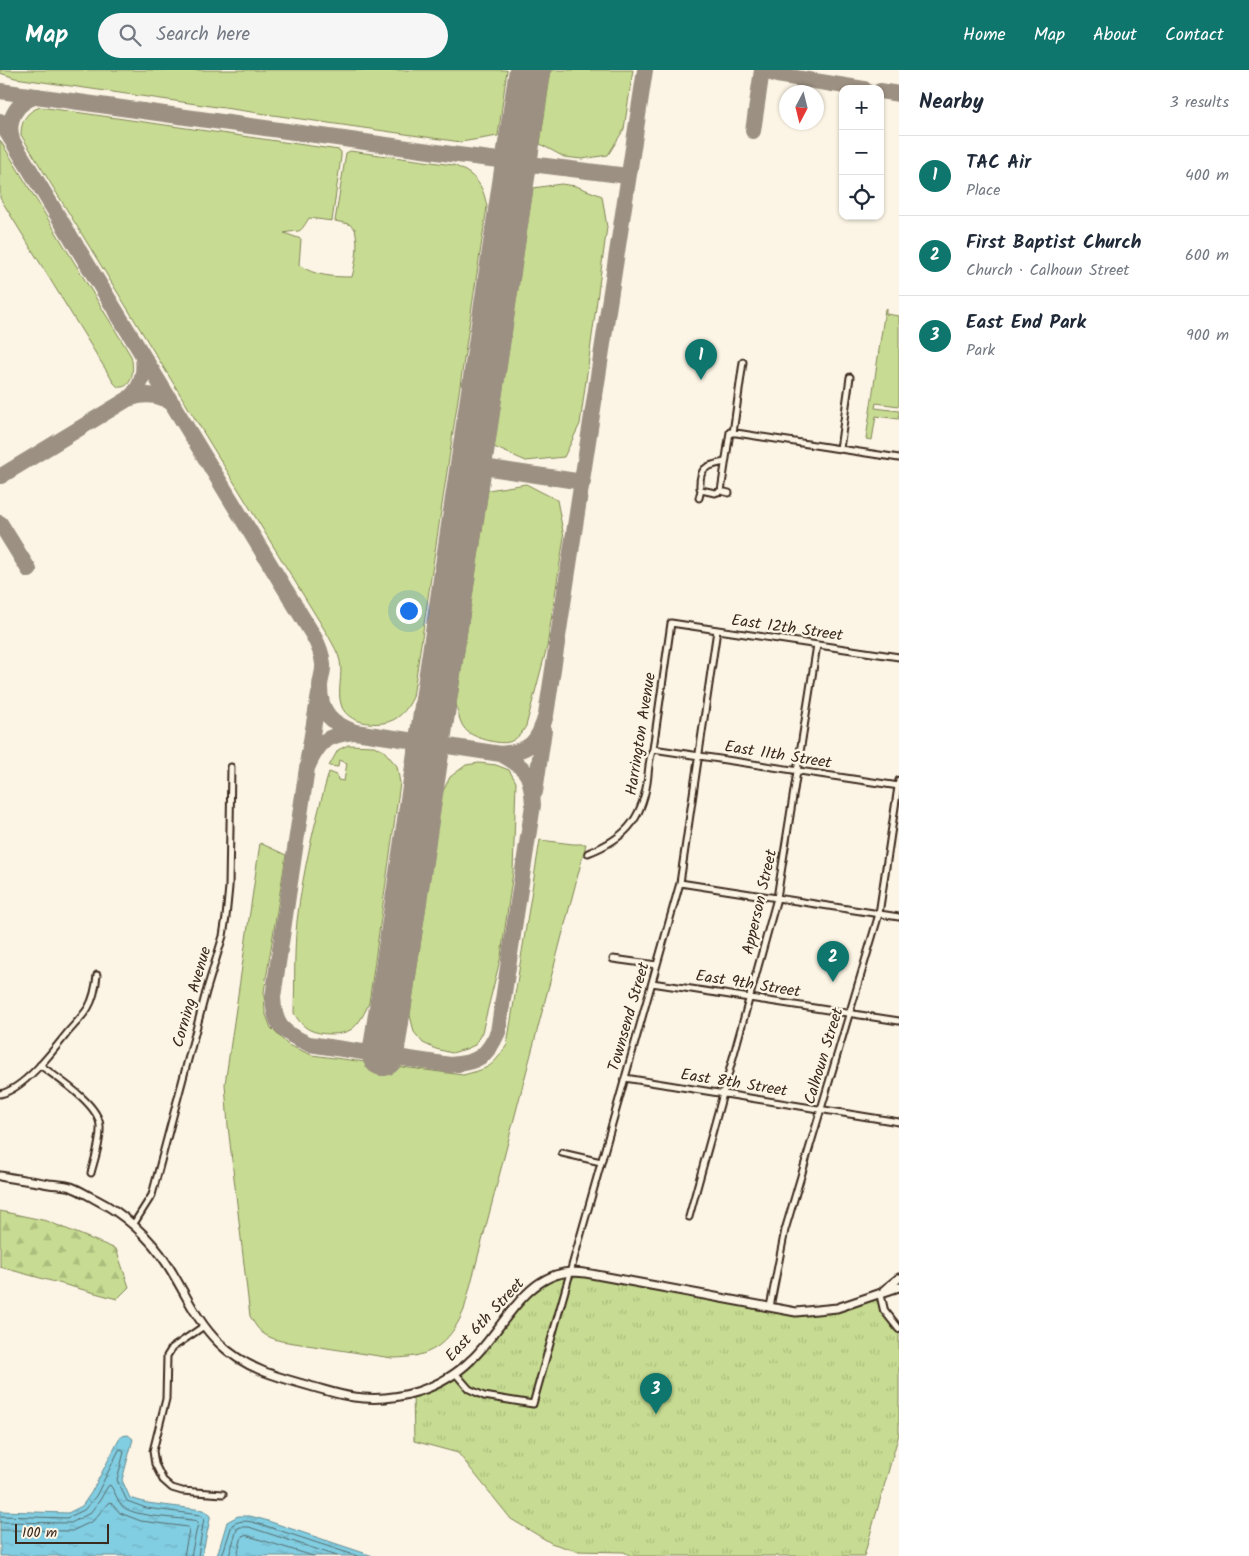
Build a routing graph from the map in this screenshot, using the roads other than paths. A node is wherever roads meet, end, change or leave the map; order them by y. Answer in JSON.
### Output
{"nodes":[{"id":1,"x":743,"y":362,"type":"dead end"},
{"id":2,"x":850,"y":377,"type":"dead end"},
{"id":3,"x":733,"y":432,"type":"junction"},
{"id":4,"x":840,"y":449,"type":"junction"},
{"id":5,"x":899,"y":458,"type":"edge"},
{"id":6,"x":725,"y":462,"type":"junction"},
{"id":7,"x":701,"y":490,"type":"junction"},
{"id":8,"x":721,"y":490,"type":"junction"},
{"id":9,"x":729,"y":493,"type":"dead end"},
{"id":10,"x":700,"y":498,"type":"dead end"},
{"id":11,"x":671,"y":623,"type":"joint"},
{"id":12,"x":717,"y":630,"type":"junction"},
{"id":13,"x":817,"y":645,"type":"junction"},
{"id":14,"x":899,"y":657,"type":"edge"},
{"id":15,"x":652,"y":749,"type":"junction"},
{"id":16,"x":699,"y":756,"type":"junction"},
{"id":17,"x":231,"y":767,"type":"dead end"},
{"id":18,"x":797,"y":771,"type":"junction"},
{"id":19,"x":899,"y":784,"type":"edge"},
{"id":20,"x":588,"y":853,"type":"dead end"},
{"id":21,"x":680,"y":883,"type":"junction"},
{"id":22,"x":777,"y":898,"type":"junction"},
{"id":23,"x":879,"y":914,"type":"junction"},
{"id":24,"x":899,"y":917,"type":"edge"},
{"id":25,"x":613,"y":959,"type":"dead end"},
{"id":26,"x":657,"y":965,"type":"junction"},
{"id":27,"x":97,"y":975,"type":"dead end"},
{"id":28,"x":652,"y":983,"type":"junction"},
{"id":29,"x":750,"y":998,"type":"junction"},
{"id":30,"x":849,"y":1013,"type":"junction"},
{"id":31,"x":899,"y":1021,"type":"edge"},
{"id":32,"x":40,"y":1065,"type":"junction"},
{"id":33,"x":625,"y":1078,"type":"junction"},
{"id":34,"x":0,"y":1094,"type":"edge"},
{"id":35,"x":723,"y":1094,"type":"junction"},
{"id":36,"x":821,"y":1110,"type":"junction"},
{"id":37,"x":899,"y":1122,"type":"edge"},
{"id":38,"x":562,"y":1153,"type":"dead end"},
{"id":39,"x":601,"y":1162,"type":"junction"},
{"id":40,"x":92,"y":1173,"type":"dead end"},
{"id":41,"x":0,"y":1176,"type":"edge"},
{"id":42,"x":690,"y":1217,"type":"dead end"},
{"id":43,"x":132,"y":1225,"type":"junction"},
{"id":44,"x":571,"y":1272,"type":"junction"},
{"id":45,"x":899,"y":1278,"type":"edge"},
{"id":46,"x":899,"y":1287,"type":"edge"},
{"id":47,"x":880,"y":1293,"type":"junction"},
{"id":48,"x":770,"y":1307,"type":"junction"},
{"id":49,"x":204,"y":1326,"type":"junction"},
{"id":50,"x":899,"y":1329,"type":"edge"},
{"id":51,"x":456,"y":1374,"type":"junction"},
{"id":52,"x":223,"y":1494,"type":"dead end"}],
"edges":[{"from":1,"to":3,"type":"street"},
{"from":2,"to":4,"type":"street"},
{"from":3,"to":4,"type":"street"},
{"from":3,"to":6,"type":"street"},
{"from":4,"to":5,"type":"street"},
{"from":6,"to":7,"type":"street"},
{"from":6,"to":8,"type":"street"},
{"from":7,"to":8,"type":"street"},
{"from":7,"to":10,"type":"street"},
{"from":8,"to":9,"type":"street"},
{"from":11,"to":12,"type":"street","name":"East 12th Street"},
{"from":11,"to":15,"type":"street","name":"Harrington Avenue"},
{"from":12,"to":13,"type":"street","name":"East 12th Street"},
{"from":12,"to":16,"type":"street","name":"Townsend Street"},
{"from":13,"to":14,"type":"street","name":"East 12th Street"},
{"from":13,"to":18,"type":"street","name":"Apperson Street"},
{"from":15,"to":16,"type":"street","name":"East 11th Street"},
{"from":15,"to":20,"type":"street","name":"Harrington Avenue"},
{"from":16,"to":18,"type":"street","name":"East 11th Street"},
{"from":16,"to":21,"type":"street","name":"Townsend Street"},
{"from":17,"to":43,"type":"street","name":"Corning Avenue"},
{"from":18,"to":19,"type":"street","name":"East 11th Street"},
{"from":18,"to":22,"type":"street","name":"Apperson Street"},
{"from":19,"to":23,"type":"street","name":"Calhoun Street"},
{"from":21,"to":22,"type":"street"},
{"from":21,"to":26,"type":"street","name":"Townsend Street"},
{"from":22,"to":23,"type":"street"},
{"from":22,"to":29,"type":"street","name":"Apperson Street"},
{"from":23,"to":24,"type":"street"},
{"from":23,"to":30,"type":"street","name":"Calhoun Street"},
{"from":25,"to":26,"type":"street"},
{"from":26,"to":28,"type":"street","name":"Townsend Street"},
{"from":27,"to":32,"type":"street"},
{"from":28,"to":29,"type":"street","name":"East 9th Street"},
{"from":28,"to":33,"type":"street","name":"Townsend Street"},
{"from":29,"to":30,"type":"street","name":"East 9th Street"},
{"from":29,"to":35,"type":"street","name":"Apperson Street"},
{"from":30,"to":31,"type":"street","name":"East 9th Street"},
{"from":30,"to":36,"type":"street","name":"Calhoun Street"},
{"from":32,"to":34,"type":"street"},
{"from":32,"to":40,"type":"street"},
{"from":33,"to":35,"type":"street","name":"East 8th Street"},
{"from":33,"to":39,"type":"street","name":"Townsend Street"},
{"from":35,"to":36,"type":"street","name":"East 8th Street"},
{"from":35,"to":42,"type":"street","name":"Apperson Street"},
{"from":36,"to":37,"type":"street","name":"East 8th Street"},
{"from":36,"to":48,"type":"street","name":"Calhoun Street"},
{"from":38,"to":39,"type":"street"},
{"from":39,"to":44,"type":"street","name":"Townsend Street"},
{"from":41,"to":43,"type":"main road","name":"East 6th Street"},
{"from":43,"to":49,"type":"main road","name":"East 6th Street"},
{"from":44,"to":48,"type":"main road","name":"East 6th Street"},
{"from":44,"to":51,"type":"main road","name":"East 6th Street"},
{"from":44,"to":51,"type":"street","name":"Townsend Street"},
{"from":45,"to":47,"type":"main road"},
{"from":46,"to":47,"type":"main road"},
{"from":47,"to":48,"type":"main road","name":"East 6th Street"},
{"from":47,"to":50,"type":"street"},
{"from":49,"to":51,"type":"main road","name":"East 6th Street"},
{"from":49,"to":52,"type":"street"}]}
